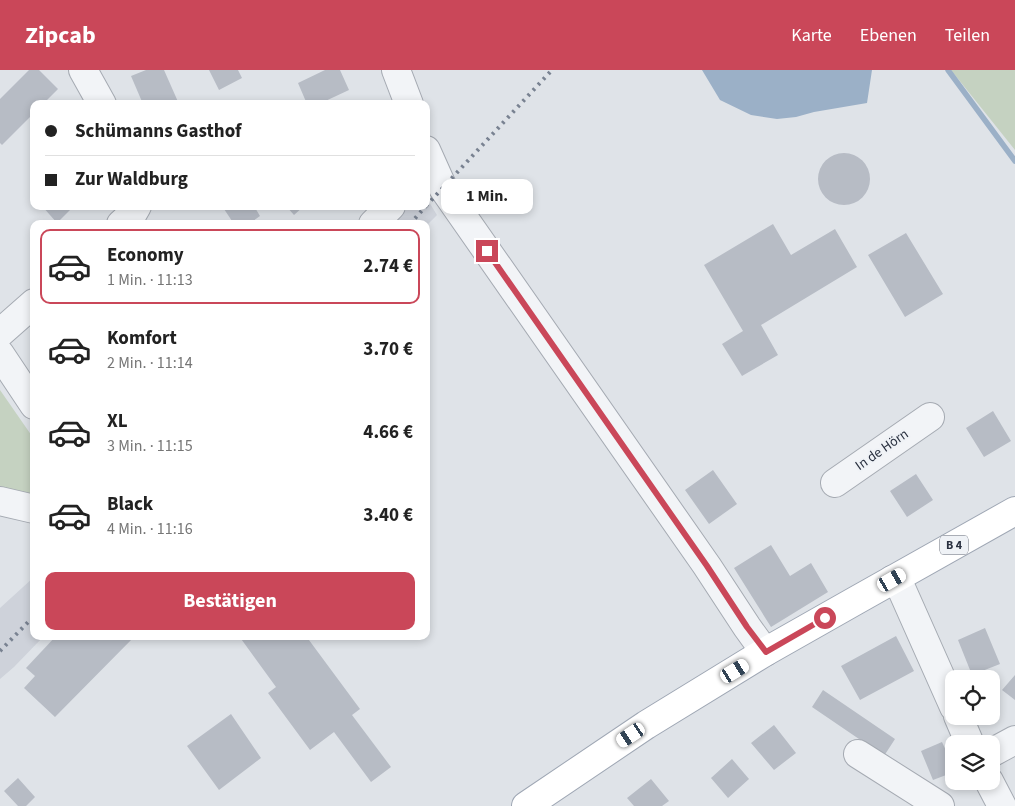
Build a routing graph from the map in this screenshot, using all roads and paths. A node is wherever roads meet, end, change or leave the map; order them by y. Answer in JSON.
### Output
{"nodes":[{"id":1,"x":83,"y":70,"type":"edge"},
{"id":2,"x":396,"y":70,"type":"edge"},
{"id":3,"x":100,"y":100,"type":"edge"},
{"id":4,"x":407,"y":100,"type":"edge"},
{"id":5,"x":430,"y":166,"type":"edge"},
{"id":6,"x":135,"y":210,"type":"edge"},
{"id":7,"x":387,"y":210,"type":"edge"},
{"id":8,"x":126,"y":220,"type":"edge"},
{"id":9,"x":377,"y":220,"type":"edge"},
{"id":10,"x":30,"y":307,"type":"edge"},
{"id":11,"x":0,"y":333,"type":"edge"},
{"id":12,"x":0,"y":354,"type":"edge"},
{"id":13,"x":30,"y":399,"type":"edge"},
{"id":14,"x":930,"y":417,"type":"dead end"},
{"id":15,"x":835,"y":483,"type":"dead end"},
{"id":16,"x":0,"y":500,"type":"edge"},
{"id":17,"x":30,"y":508,"type":"edge"},
{"id":18,"x":1015,"y":511,"type":"edge"},
{"id":19,"x":892,"y":580,"type":"junction"},
{"id":20,"x":766,"y":652,"type":"junction"},
{"id":21,"x":945,"y":687,"type":"edge"},
{"id":22,"x":1015,"y":740,"type":"edge"},
{"id":23,"x":1000,"y":748,"type":"edge"},
{"id":24,"x":858,"y":754,"type":"dead end"},
{"id":25,"x":994,"y":790,"type":"edge"},
{"id":26,"x":526,"y":806,"type":"edge"},
{"id":27,"x":940,"y":806,"type":"edge"},
{"id":28,"x":1002,"y":806,"type":"edge"}],
"edges":[{"from":1,"to":3,"type":"street"},
{"from":2,"to":4,"type":"street"},
{"from":5,"to":20,"type":"street"},
{"from":6,"to":8,"type":"street"},
{"from":7,"to":9,"type":"street"},
{"from":10,"to":11,"type":"street"},
{"from":12,"to":13,"type":"street"},
{"from":14,"to":15,"type":"street","name":"In de Hörn"},
{"from":16,"to":17,"type":"street"},
{"from":18,"to":19,"type":"main road","number":"B 4"},
{"from":19,"to":20,"type":"main road","number":"B 4"},
{"from":19,"to":21,"type":"street"},
{"from":20,"to":26,"type":"main road","number":"B 4"},
{"from":22,"to":23,"type":"street"},
{"from":24,"to":27,"type":"street"},
{"from":25,"to":28,"type":"street"}]}
